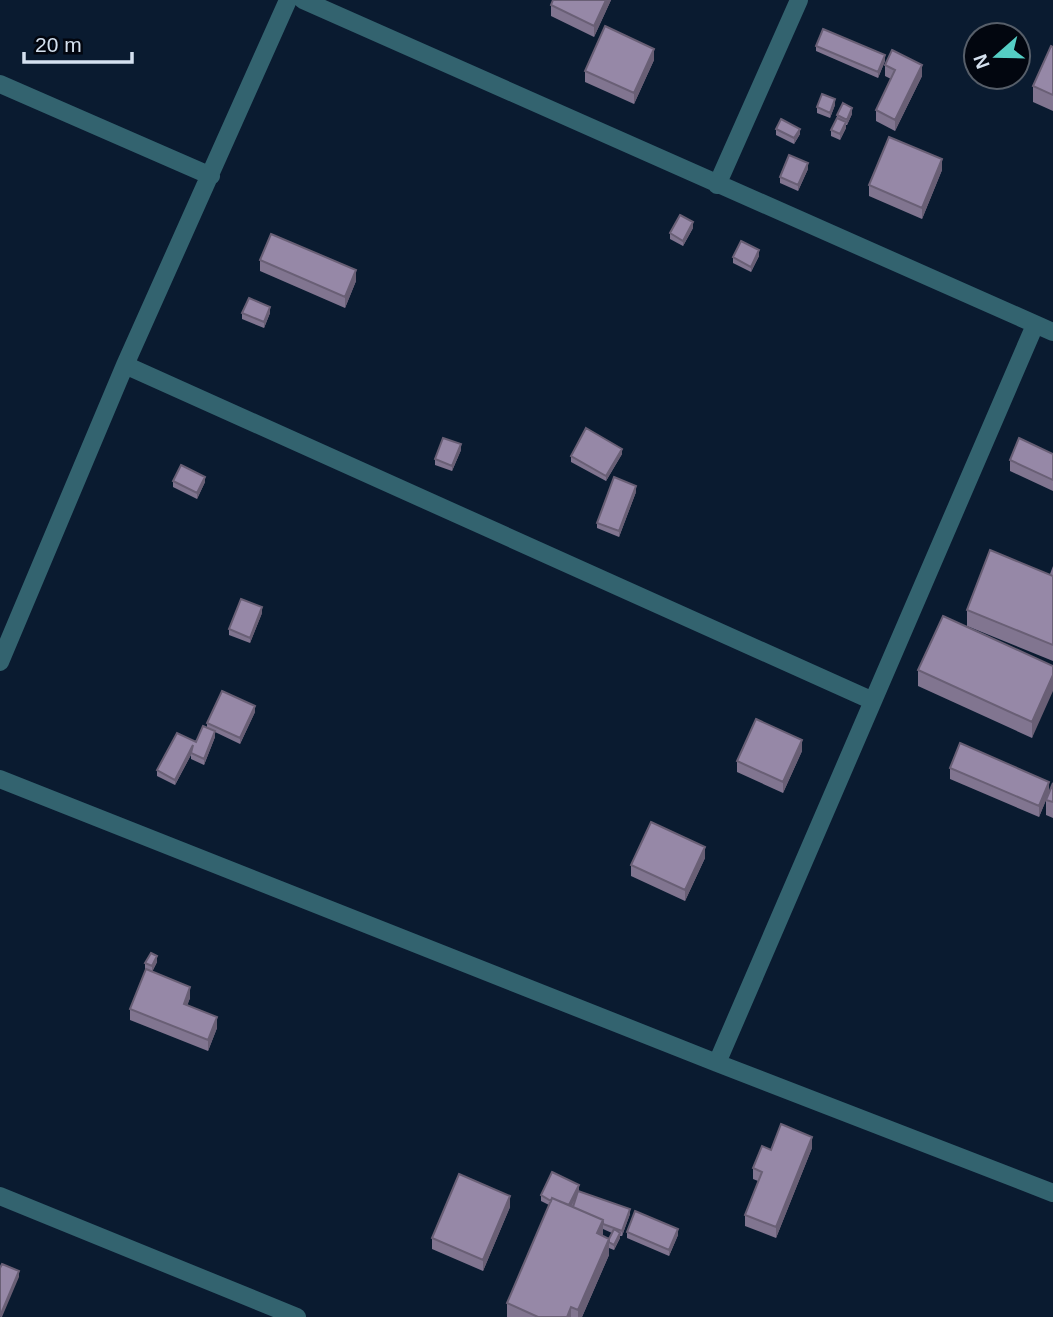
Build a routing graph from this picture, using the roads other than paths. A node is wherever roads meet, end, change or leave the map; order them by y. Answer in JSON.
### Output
{"nodes":[{"id":1,"x":288,"y":0,"type":"edge"},
{"id":2,"x":303,"y":0,"type":"edge"},
{"id":3,"x":799,"y":0,"type":"edge"},
{"id":4,"x":0,"y":84,"type":"edge"},
{"id":5,"x":211,"y":176,"type":"junction"},
{"id":6,"x":718,"y":185,"type":"junction"},
{"id":7,"x":1035,"y":325,"type":"junction"},
{"id":8,"x":1053,"y":332,"type":"edge"},
{"id":9,"x":125,"y":365,"type":"junction"},
{"id":10,"x":0,"y":662,"type":"edge"},
{"id":11,"x":873,"y":701,"type":"junction"},
{"id":12,"x":0,"y":779,"type":"edge"},
{"id":13,"x":717,"y":1063,"type":"junction"},
{"id":14,"x":1053,"y":1193,"type":"edge"},
{"id":15,"x":0,"y":1196,"type":"edge"},
{"id":16,"x":297,"y":1317,"type":"edge"}],
"edges":[{"from":1,"to":5,"type":"street"},
{"from":2,"to":6,"type":"street"},
{"from":3,"to":6,"type":"street"},
{"from":4,"to":5,"type":"street"},
{"from":5,"to":9,"type":"street"},
{"from":6,"to":7,"type":"street"},
{"from":7,"to":8,"type":"street"},
{"from":7,"to":11,"type":"street"},
{"from":9,"to":10,"type":"street"},
{"from":9,"to":11,"type":"street"},
{"from":11,"to":13,"type":"street"},
{"from":12,"to":13,"type":"street"},
{"from":13,"to":14,"type":"street"},
{"from":15,"to":16,"type":"street"}]}
